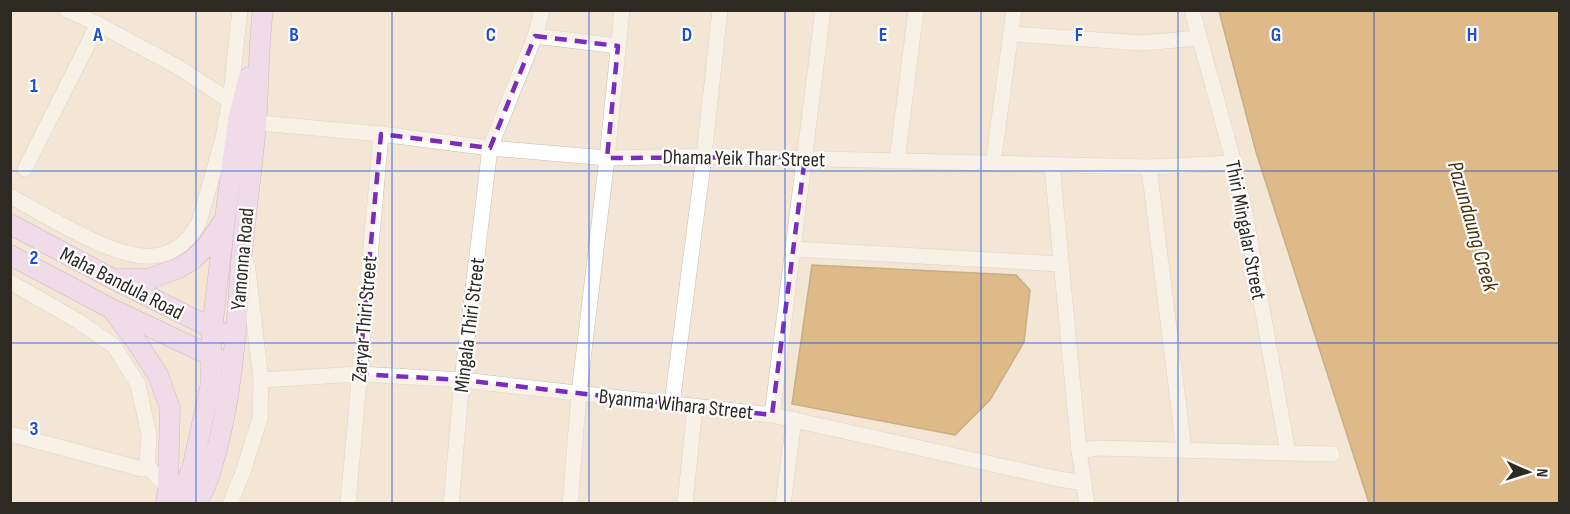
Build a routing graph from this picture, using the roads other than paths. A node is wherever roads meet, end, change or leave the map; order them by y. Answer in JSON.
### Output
{"nodes":[{"id":1,"x":67,"y":10,"type":"edge"},
{"id":2,"x":240,"y":10,"type":"edge"},
{"id":3,"x":263,"y":10,"type":"edge"},
{"id":4,"x":542,"y":10,"type":"edge"},
{"id":5,"x":622,"y":10,"type":"edge"},
{"id":6,"x":720,"y":10,"type":"edge"},
{"id":7,"x":823,"y":10,"type":"edge"},
{"id":8,"x":916,"y":10,"type":"edge"},
{"id":9,"x":1014,"y":10,"type":"edge"},
{"id":10,"x":1192,"y":10,"type":"edge"},
{"id":11,"x":98,"y":24,"type":"junction"},
{"id":12,"x":1011,"y":34,"type":"junction"},
{"id":13,"x":535,"y":36,"type":"junction"},
{"id":14,"x":1199,"y":38,"type":"junction"},
{"id":15,"x":618,"y":46,"type":"junction"},
{"id":16,"x":230,"y":101,"type":"junction"},
{"id":17,"x":240,"y":121,"type":"junction"},
{"id":18,"x":381,"y":134,"type":"junction"},
{"id":19,"x":490,"y":148,"type":"junction"},
{"id":20,"x":704,"y":156,"type":"junction"},
{"id":21,"x":607,"y":158,"type":"junction"},
{"id":22,"x":805,"y":158,"type":"junction"},
{"id":23,"x":897,"y":160,"type":"junction"},
{"id":24,"x":1234,"y":163,"type":"junction"},
{"id":25,"x":993,"y":164,"type":"junction"},
{"id":26,"x":1052,"y":165,"type":"junction"},
{"id":27,"x":1149,"y":167,"type":"junction"},
{"id":28,"x":25,"y":169,"type":"dead end"},
{"id":29,"x":10,"y":196,"type":"edge"},
{"id":30,"x":225,"y":219,"type":"junction"},
{"id":31,"x":10,"y":224,"type":"edge"},
{"id":32,"x":244,"y":235,"type":"junction"},
{"id":33,"x":793,"y":249,"type":"junction"},
{"id":34,"x":10,"y":255,"type":"edge"},
{"id":35,"x":1061,"y":264,"type":"junction"},
{"id":36,"x":113,"y":279,"type":"junction"},
{"id":37,"x":10,"y":282,"type":"edge"},
{"id":38,"x":110,"y":308,"type":"junction"},
{"id":39,"x":213,"y":329,"type":"junction"},
{"id":40,"x":236,"y":339,"type":"junction"},
{"id":41,"x":211,"y":356,"type":"junction"},
{"id":42,"x":232,"y":367,"type":"junction"},
{"id":43,"x":359,"y":374,"type":"junction"},
{"id":44,"x":261,"y":380,"type":"junction"},
{"id":45,"x":462,"y":380,"type":"junction"},
{"id":46,"x":579,"y":393,"type":"junction"},
{"id":47,"x":672,"y":404,"type":"junction"},
{"id":48,"x":695,"y":406,"type":"junction"},
{"id":49,"x":771,"y":415,"type":"junction"},
{"id":50,"x":794,"y":420,"type":"junction"},
{"id":51,"x":10,"y":434,"type":"edge"},
{"id":52,"x":1184,"y":450,"type":"junction"},
{"id":53,"x":1079,"y":451,"type":"junction"},
{"id":54,"x":1288,"y":453,"type":"junction"},
{"id":55,"x":1332,"y":454,"type":"dead end"},
{"id":56,"x":147,"y":466,"type":"junction"},
{"id":57,"x":1084,"y":483,"type":"junction"},
{"id":58,"x":170,"y":499,"type":"edge"},
{"id":59,"x":197,"y":504,"type":"edge"},
{"id":60,"x":230,"y":504,"type":"edge"},
{"id":61,"x":348,"y":504,"type":"edge"},
{"id":62,"x":451,"y":504,"type":"edge"},
{"id":63,"x":570,"y":504,"type":"edge"},
{"id":64,"x":685,"y":504,"type":"edge"},
{"id":65,"x":783,"y":504,"type":"edge"},
{"id":66,"x":1087,"y":504,"type":"edge"}],
"edges":[{"from":1,"to":11,"type":"street"},
{"from":2,"to":16,"type":"street"},
{"from":3,"to":17,"type":"main road"},
{"from":4,"to":13,"type":"street","name":"Mingala Thiri Street"},
{"from":5,"to":15,"type":"street"},
{"from":6,"to":20,"type":"street"},
{"from":7,"to":22,"type":"street"},
{"from":8,"to":23,"type":"street"},
{"from":9,"to":12,"type":"street"},
{"from":10,"to":14,"type":"street","name":"Thiri Mingalar Street"},
{"from":11,"to":16,"type":"street"},
{"from":11,"to":28,"type":"street"},
{"from":12,"to":14,"type":"street"},
{"from":12,"to":25,"type":"street"},
{"from":13,"to":15,"type":"street"},
{"from":13,"to":19,"type":"street","name":"Mingala Thiri Street"},
{"from":14,"to":24,"type":"street","name":"Thiri Mingalar Street"},
{"from":15,"to":21,"type":"street"},
{"from":16,"to":17,"type":"street"},
{"from":17,"to":18,"type":"street","name":"Dhama Yeik Thar Street"},
{"from":17,"to":29,"type":"street"},
{"from":17,"to":30,"type":"main road","name":"Yamonna Road"},
{"from":17,"to":32,"type":"main road","name":"Yamonna Road"},
{"from":18,"to":19,"type":"street","name":"Dhama Yeik Thar Street"},
{"from":18,"to":43,"type":"street","name":"Zaryar Thiri Street"},
{"from":19,"to":21,"type":"street","name":"Dhama Yeik Thar Street"},
{"from":19,"to":45,"type":"street","name":"Mingala Thiri Street"},
{"from":20,"to":21,"type":"street","name":"Dhama Yeik Thar Street"},
{"from":20,"to":22,"type":"street","name":"Dhama Yeik Thar Street"},
{"from":20,"to":47,"type":"street"},
{"from":21,"to":46,"type":"street"},
{"from":22,"to":23,"type":"street","name":"Dhama Yeik Thar Street"},
{"from":22,"to":33,"type":"street"},
{"from":23,"to":25,"type":"street","name":"Dhama Yeik Thar Street"},
{"from":24,"to":27,"type":"street","name":"Dhama Yeik Thar Street"},
{"from":24,"to":54,"type":"street","name":"Thiri Mingalar Street"},
{"from":25,"to":26,"type":"street","name":"Dhama Yeik Thar Street"},
{"from":26,"to":27,"type":"street","name":"Dhama Yeik Thar Street"},
{"from":26,"to":35,"type":"street"},
{"from":27,"to":52,"type":"street"},
{"from":30,"to":36,"type":"main road"},
{"from":30,"to":39,"type":"main road","name":"Yamonna Road"},
{"from":31,"to":36,"type":"main road","name":"Maha Bandula Road"},
{"from":32,"to":40,"type":"main road","name":"Yamonna Road"},
{"from":32,"to":44,"type":"street"},
{"from":33,"to":35,"type":"street"},
{"from":33,"to":49,"type":"street"},
{"from":34,"to":38,"type":"main road","name":"Maha Bandula Road"},
{"from":35,"to":53,"type":"street"},
{"from":36,"to":39,"type":"main road","name":"Maha Bandula Road"},
{"from":37,"to":56,"type":"street"},
{"from":38,"to":41,"type":"main road","name":"Maha Bandula Road"},
{"from":38,"to":58,"type":"main road","name":"Maha Bandula Road"},
{"from":39,"to":40,"type":"main road","name":"Maha Bandula Road"},
{"from":39,"to":41,"type":"main road","name":"Yamonna Road"},
{"from":40,"to":42,"type":"main road","name":"Yamonna Road"},
{"from":41,"to":42,"type":"main road","name":"Maha Bandula Road"},
{"from":41,"to":58,"type":"main road","name":"Yamonna Road"},
{"from":42,"to":59,"type":"main road","name":"Yamonna Road"},
{"from":43,"to":44,"type":"street","name":"Byanma Wihara Street"},
{"from":43,"to":45,"type":"street","name":"Byanma Wihara Street"},
{"from":43,"to":61,"type":"street","name":"Zaryar Thiri Street"},
{"from":44,"to":60,"type":"street"},
{"from":45,"to":46,"type":"street","name":"Byanma Wihara Street"},
{"from":45,"to":62,"type":"street","name":"Mingala Thiri Street"},
{"from":46,"to":47,"type":"street","name":"Byanma Wihara Street"},
{"from":46,"to":63,"type":"street"},
{"from":47,"to":48,"type":"street","name":"Byanma Wihara Street"},
{"from":48,"to":49,"type":"street","name":"Byanma Wihara Street"},
{"from":48,"to":64,"type":"street"},
{"from":49,"to":50,"type":"street","name":"Byanma Wihara Street"},
{"from":50,"to":57,"type":"street","name":"Byanma Wihara Street"},
{"from":50,"to":65,"type":"street"},
{"from":51,"to":56,"type":"street"},
{"from":52,"to":53,"type":"street"},
{"from":52,"to":54,"type":"street"},
{"from":53,"to":57,"type":"street"},
{"from":54,"to":55,"type":"street"},
{"from":56,"to":58,"type":"street"},
{"from":57,"to":66,"type":"street"}]}
